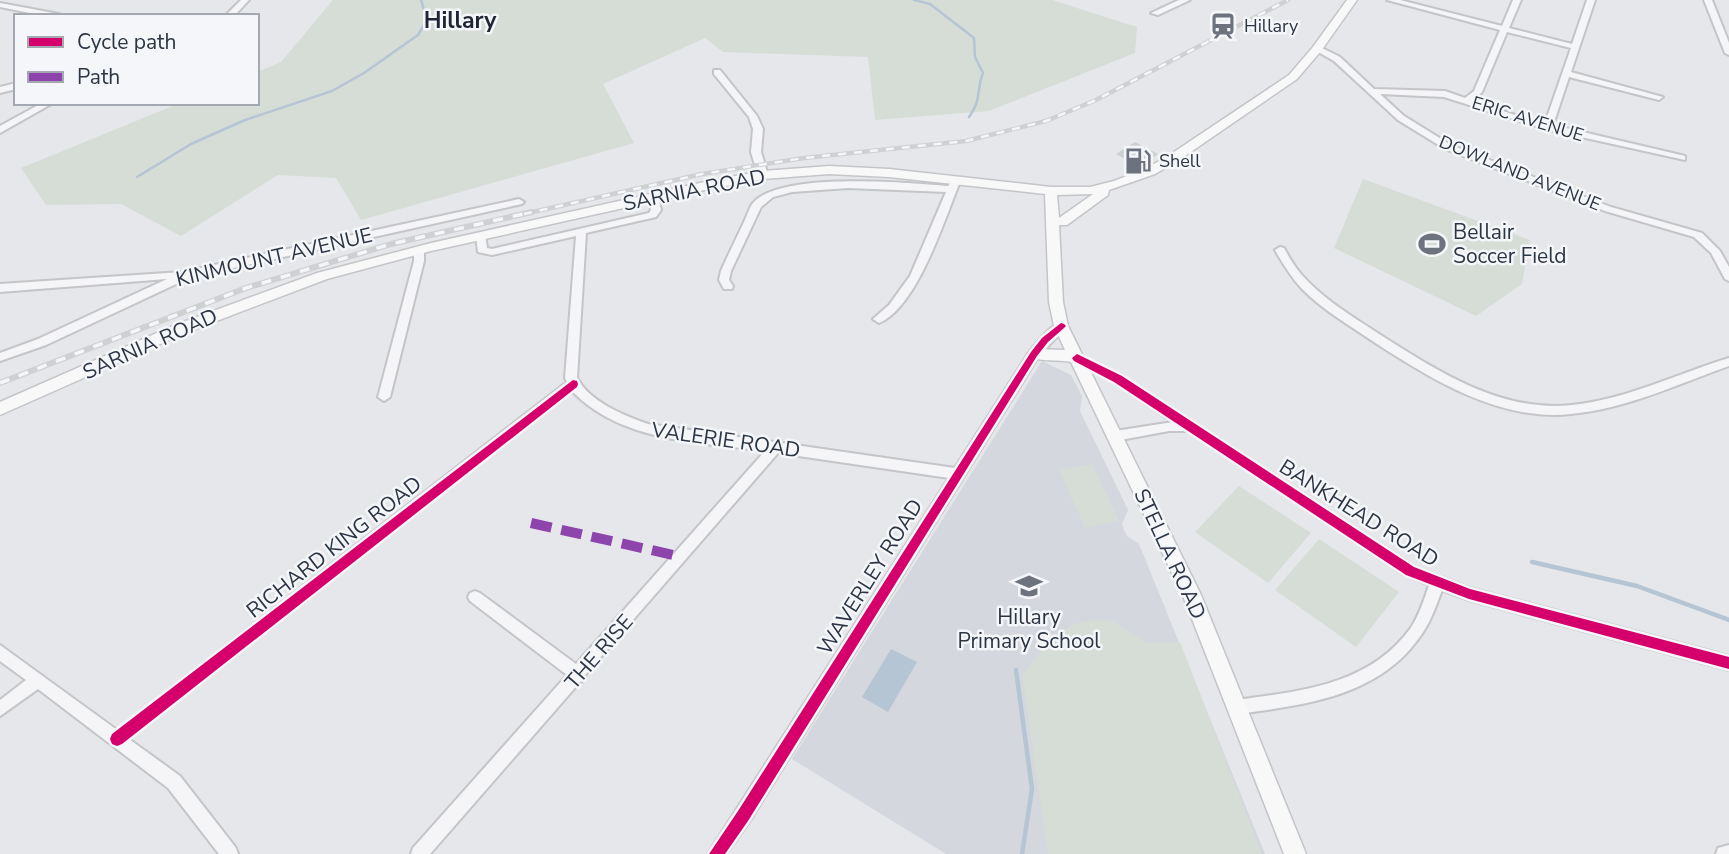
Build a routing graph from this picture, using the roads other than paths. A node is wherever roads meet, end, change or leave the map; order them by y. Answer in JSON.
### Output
{"nodes":[{"id":1,"x":245,"y":0,"type":"edge"},
{"id":2,"x":1186,"y":0,"type":"edge"},
{"id":3,"x":1352,"y":0,"type":"edge"},
{"id":4,"x":1391,"y":0,"type":"edge"},
{"id":5,"x":1517,"y":0,"type":"edge"},
{"id":6,"x":1591,"y":0,"type":"edge"},
{"id":7,"x":1708,"y":0,"type":"edge"},
{"id":8,"x":0,"y":5,"type":"edge"},
{"id":9,"x":1155,"y":13,"type":"dead end"},
{"id":10,"x":48,"y":14,"type":"edge"},
{"id":11,"x":231,"y":14,"type":"edge"},
{"id":12,"x":1505,"y":29,"type":"junction"},
{"id":13,"x":1576,"y":47,"type":"junction"},
{"id":14,"x":1317,"y":49,"type":"junction"},
{"id":15,"x":1729,"y":53,"type":"edge"},
{"id":16,"x":716,"y":72,"type":"dead end"},
{"id":17,"x":1567,"y":74,"type":"junction"},
{"id":18,"x":1372,"y":91,"type":"junction"},
{"id":19,"x":1659,"y":97,"type":"dead end"},
{"id":20,"x":1467,"y":101,"type":"junction"},
{"id":21,"x":46,"y":105,"type":"edge"},
{"id":22,"x":1548,"y":127,"type":"junction"},
{"id":23,"x":0,"y":130,"type":"edge"},
{"id":24,"x":1682,"y":158,"type":"dead end"},
{"id":25,"x":763,"y":175,"type":"junction"},
{"id":26,"x":1118,"y":184,"type":"junction"},
{"id":27,"x":953,"y":185,"type":"junction"},
{"id":28,"x":1056,"y":191,"type":"junction"},
{"id":29,"x":653,"y":197,"type":"junction"},
{"id":30,"x":519,"y":202,"type":"dead end"},
{"id":31,"x":1062,"y":222,"type":"junction"},
{"id":32,"x":581,"y":233,"type":"junction"},
{"id":33,"x":481,"y":236,"type":"junction"},
{"id":34,"x":419,"y":250,"type":"junction"},
{"id":35,"x":1280,"y":250,"type":"dead end"},
{"id":36,"x":1054,"y":254,"type":"junction"},
{"id":37,"x":1726,"y":262,"type":"edge"},
{"id":38,"x":186,"y":275,"type":"junction"},
{"id":39,"x":1729,"y":277,"type":"edge"},
{"id":40,"x":728,"y":286,"type":"dead end"},
{"id":41,"x":0,"y":288,"type":"edge"},
{"id":42,"x":879,"y":319,"type":"dead end"},
{"id":43,"x":1062,"y":326,"type":"junction"},
{"id":44,"x":1034,"y":354,"type":"junction"},
{"id":45,"x":0,"y":356,"type":"edge"},
{"id":46,"x":1077,"y":358,"type":"junction"},
{"id":47,"x":1729,"y":362,"type":"edge"},
{"id":48,"x":573,"y":384,"type":"junction"},
{"id":49,"x":384,"y":397,"type":"dead end"},
{"id":50,"x":0,"y":409,"type":"edge"},
{"id":51,"x":1190,"y":427,"type":"junction"},
{"id":52,"x":1115,"y":436,"type":"junction"},
{"id":53,"x":776,"y":447,"type":"junction"},
{"id":54,"x":958,"y":474,"type":"junction"},
{"id":55,"x":1437,"y":583,"type":"junction"},
{"id":56,"x":475,"y":597,"type":"dead end"},
{"id":57,"x":0,"y":652,"type":"edge"},
{"id":58,"x":1729,"y":663,"type":"edge"},
{"id":59,"x":579,"y":675,"type":"junction"},
{"id":60,"x":38,"y":680,"type":"junction"},
{"id":61,"x":1237,"y":707,"type":"junction"},
{"id":62,"x":0,"y":709,"type":"edge"},
{"id":63,"x":117,"y":738,"type":"junction"},
{"id":64,"x":230,"y":854,"type":"edge"},
{"id":65,"x":419,"y":854,"type":"edge"},
{"id":66,"x":716,"y":854,"type":"edge"},
{"id":67,"x":1296,"y":854,"type":"edge"}],
"edges":[{"from":1,"to":11,"type":"street"},
{"from":2,"to":9,"type":"street"},
{"from":3,"to":14,"type":"main road","name":"SARNIA ROAD"},
{"from":4,"to":12,"type":"street"},
{"from":5,"to":12,"type":"street"},
{"from":6,"to":13,"type":"street"},
{"from":7,"to":15,"type":"street"},
{"from":8,"to":10,"type":"street"},
{"from":12,"to":13,"type":"street"},
{"from":12,"to":20,"type":"street"},
{"from":13,"to":17,"type":"street"},
{"from":14,"to":18,"type":"street","name":"DOWLAND AVENUE"},
{"from":14,"to":26,"type":"main road","name":"SARNIA ROAD"},
{"from":16,"to":25,"type":"street"},
{"from":17,"to":19,"type":"street"},
{"from":17,"to":22,"type":"street"},
{"from":18,"to":20,"type":"street","name":"ERIC AVENUE"},
{"from":18,"to":37,"type":"street","name":"DOWLAND AVENUE"},
{"from":20,"to":22,"type":"street","name":"ERIC AVENUE"},
{"from":21,"to":23,"type":"street"},
{"from":22,"to":24,"type":"street","name":"ERIC AVENUE"},
{"from":25,"to":27,"type":"main road","name":"SARNIA ROAD"},
{"from":25,"to":29,"type":"main road","name":"SARNIA ROAD"},
{"from":26,"to":28,"type":"main road","name":"SARNIA ROAD"},
{"from":26,"to":31,"type":"main road"},
{"from":27,"to":28,"type":"main road","name":"SARNIA ROAD"},
{"from":27,"to":40,"type":"street"},
{"from":27,"to":42,"type":"street"},
{"from":28,"to":31,"type":"main road","name":"STELLA ROAD"},
{"from":28,"to":36,"type":"main road","name":"STELLA ROAD"},
{"from":29,"to":32,"type":"street"},
{"from":29,"to":33,"type":"main road","name":"SARNIA ROAD"},
{"from":30,"to":38,"type":"street","name":"KINMOUNT AVENUE"},
{"from":31,"to":36,"type":"main road","name":"STELLA ROAD"},
{"from":32,"to":33,"type":"street"},
{"from":32,"to":48,"type":"street"},
{"from":33,"to":34,"type":"main road","name":"SARNIA ROAD"},
{"from":34,"to":49,"type":"street"},
{"from":34,"to":50,"type":"main road","name":"SARNIA ROAD"},
{"from":35,"to":47,"type":"street"},
{"from":36,"to":43,"type":"main road","name":"STELLA ROAD"},
{"from":37,"to":39,"type":"street","name":"DOWLAND AVENUE"},
{"from":38,"to":41,"type":"street"},
{"from":38,"to":45,"type":"street","name":"KINMOUNT AVENUE"},
{"from":43,"to":44,"type":"street","name":"WAVERLEY ROAD"},
{"from":43,"to":46,"type":"main road","name":"STELLA ROAD"},
{"from":44,"to":46,"type":"main road"},
{"from":44,"to":54,"type":"street","name":"WAVERLEY ROAD"},
{"from":46,"to":51,"type":"street","name":"BANKHEAD ROAD"},
{"from":46,"to":52,"type":"main road","name":"STELLA ROAD"},
{"from":48,"to":53,"type":"street","name":"VALERIE ROAD"},
{"from":48,"to":63,"type":"street","name":"RICHARD KING ROAD"},
{"from":51,"to":52,"type":"street"},
{"from":51,"to":55,"type":"street","name":"BANKHEAD ROAD"},
{"from":52,"to":61,"type":"main road","name":"STELLA ROAD"},
{"from":53,"to":54,"type":"street","name":"VALERIE ROAD"},
{"from":53,"to":59,"type":"street","name":"THE RISE"},
{"from":54,"to":66,"type":"street","name":"WAVERLEY ROAD"},
{"from":55,"to":58,"type":"street","name":"BANKHEAD ROAD"},
{"from":55,"to":61,"type":"street"},
{"from":56,"to":59,"type":"street"},
{"from":57,"to":60,"type":"street"},
{"from":59,"to":65,"type":"street","name":"THE RISE"},
{"from":60,"to":62,"type":"street"},
{"from":60,"to":63,"type":"street"},
{"from":61,"to":67,"type":"main road","name":"STELLA ROAD"},
{"from":63,"to":64,"type":"street"}]}
